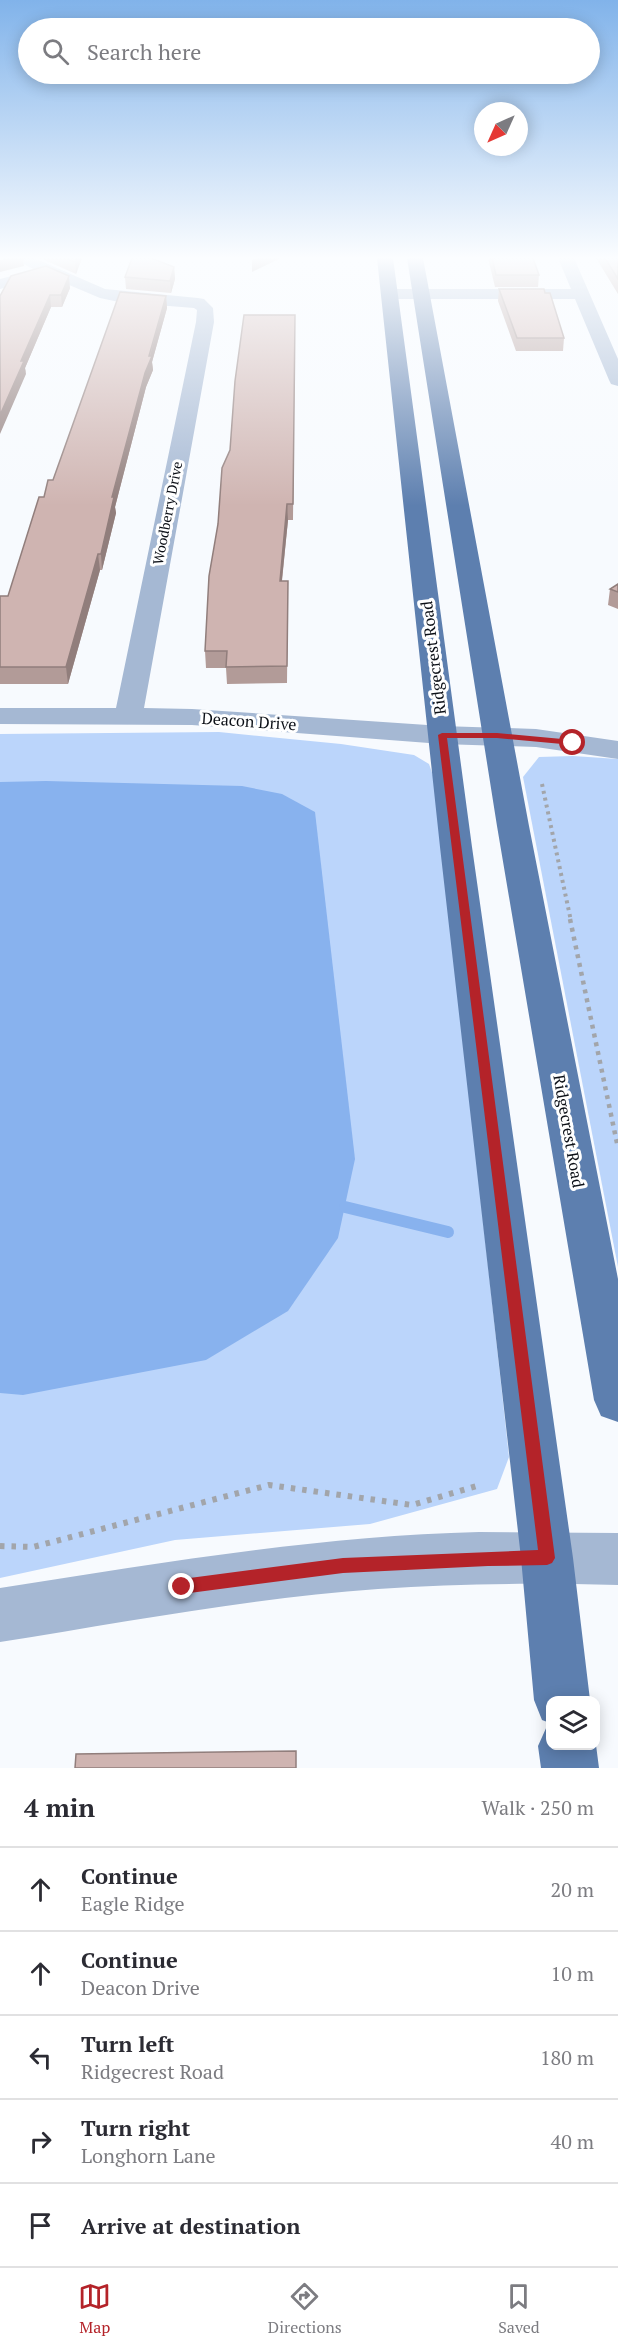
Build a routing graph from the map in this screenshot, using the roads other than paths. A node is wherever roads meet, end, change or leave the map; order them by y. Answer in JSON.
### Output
{"nodes":[{"id":1,"x":201,"y":341,"type":"edge"},
{"id":2,"x":395,"y":341,"type":"edge"},
{"id":3,"x":429,"y":341,"type":"edge"},
{"id":4,"x":601,"y":341,"type":"edge"},
{"id":5,"x":618,"y":380,"type":"edge"},
{"id":6,"x":0,"y":716,"type":"edge"},
{"id":7,"x":128,"y":717,"type":"junction"},
{"id":8,"x":442,"y":735,"type":"junction"},
{"id":9,"x":497,"y":736,"type":"junction"},
{"id":10,"x":618,"y":750,"type":"edge"},
{"id":11,"x":618,"y":1400,"type":"edge"},
{"id":12,"x":547,"y":1558,"type":"junction"},
{"id":13,"x":618,"y":1559,"type":"edge"},
{"id":14,"x":0,"y":1615,"type":"edge"},
{"id":15,"x":561,"y":1696,"type":"edge"},
{"id":16,"x":568,"y":1750,"type":"edge"},
{"id":17,"x":570,"y":1768,"type":"edge"}],
"edges":[{"from":1,"to":7,"type":"street","name":"Woodberry Drive"},
{"from":2,"to":8,"type":"main road","name":"Ridgecrest Road"},
{"from":3,"to":9,"type":"main road","name":"Ridgecrest Road"},
{"from":4,"to":5,"type":"street"},
{"from":6,"to":7,"type":"street","name":"Deacon Drive"},
{"from":7,"to":8,"type":"street","name":"Deacon Drive"},
{"from":8,"to":9,"type":"street","name":"Deacon Drive"},
{"from":8,"to":12,"type":"main road","name":"Ridgecrest Road"},
{"from":9,"to":10,"type":"street","name":"Deacon Drive"},
{"from":9,"to":11,"type":"main road","name":"Ridgecrest Road"},
{"from":12,"to":13,"type":"street"},
{"from":12,"to":14,"type":"street"},
{"from":12,"to":15,"type":"main road","name":"Ridgecrest Road"},
{"from":16,"to":17,"type":"main road"}]}
